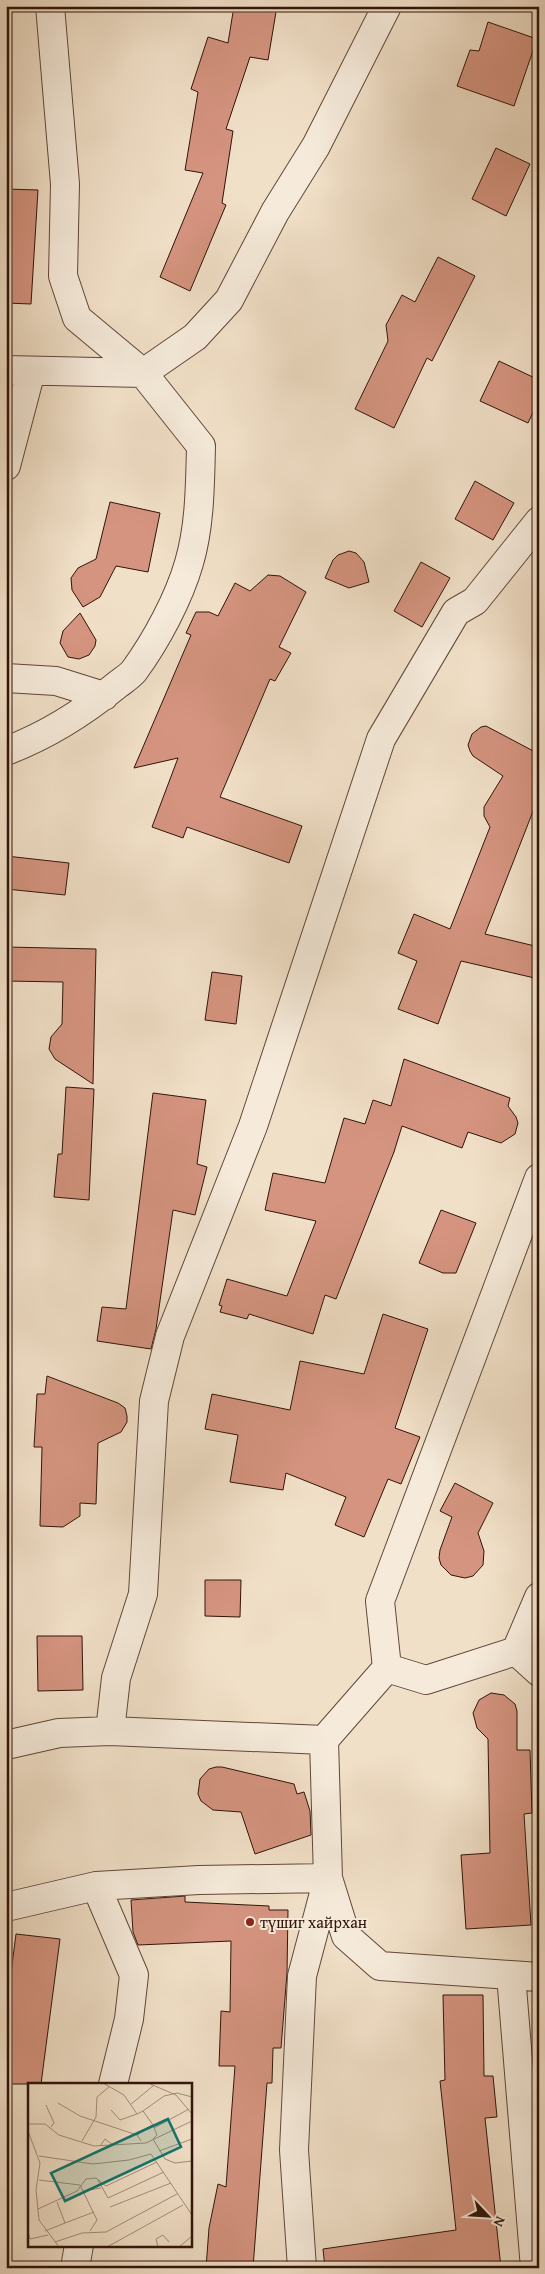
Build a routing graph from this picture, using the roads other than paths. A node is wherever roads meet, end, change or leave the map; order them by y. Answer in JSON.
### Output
{"nodes":[{"id":1,"x":50,"y":6,"type":"edge"},
{"id":2,"x":387,"y":6,"type":"edge"},
{"id":3,"x":19,"y":371,"type":"edge"},
{"id":4,"x":143,"y":373,"type":"junction"},
{"id":5,"x":6,"y":466,"type":"edge"},
{"id":6,"x":539,"y":521,"type":"edge"},
{"id":7,"x":6,"y":678,"type":"edge"},
{"id":8,"x":104,"y":696,"type":"junction"},
{"id":9,"x":6,"y":750,"type":"edge"},
{"id":10,"x":539,"y":1178,"type":"edge"},
{"id":11,"x":533,"y":1204,"type":"edge"},
{"id":12,"x":539,"y":1597,"type":"edge"},
{"id":13,"x":516,"y":1651,"type":"junction"},
{"id":14,"x":386,"y":1668,"type":"junction"},
{"id":15,"x":539,"y":1672,"type":"edge"},
{"id":16,"x":110,"y":1731,"type":"junction"},
{"id":17,"x":324,"y":1740,"type":"junction"},
{"id":18,"x":6,"y":1745,"type":"edge"},
{"id":19,"x":328,"y":1878,"type":"junction"},
{"id":20,"x":96,"y":1886,"type":"junction"},
{"id":21,"x":6,"y":1907,"type":"edge"},
{"id":22,"x":511,"y":1975,"type":"junction"},
{"id":23,"x":539,"y":1977,"type":"edge"},
{"id":24,"x":113,"y":2083,"type":"edge"},
{"id":25,"x":79,"y":2246,"type":"edge"},
{"id":26,"x":75,"y":2268,"type":"edge"},
{"id":27,"x":302,"y":2268,"type":"edge"},
{"id":28,"x":534,"y":2268,"type":"edge"}],
"edges":[{"from":1,"to":4,"type":"street"},
{"from":2,"to":4,"type":"street"},
{"from":3,"to":4,"type":"street"},
{"from":3,"to":5,"type":"street"},
{"from":4,"to":8,"type":"street"},
{"from":6,"to":16,"type":"street"},
{"from":7,"to":8,"type":"street"},
{"from":8,"to":9,"type":"street"},
{"from":10,"to":11,"type":"street"},
{"from":11,"to":14,"type":"street"},
{"from":12,"to":13,"type":"street"},
{"from":13,"to":14,"type":"street"},
{"from":13,"to":15,"type":"street"},
{"from":14,"to":17,"type":"street"},
{"from":16,"to":17,"type":"street"},
{"from":16,"to":18,"type":"street"},
{"from":17,"to":19,"type":"street"},
{"from":19,"to":20,"type":"street"},
{"from":19,"to":22,"type":"street"},
{"from":19,"to":27,"type":"street"},
{"from":20,"to":21,"type":"street"},
{"from":20,"to":24,"type":"street"},
{"from":22,"to":23,"type":"street"},
{"from":22,"to":28,"type":"street"},
{"from":25,"to":26,"type":"street"}]}
